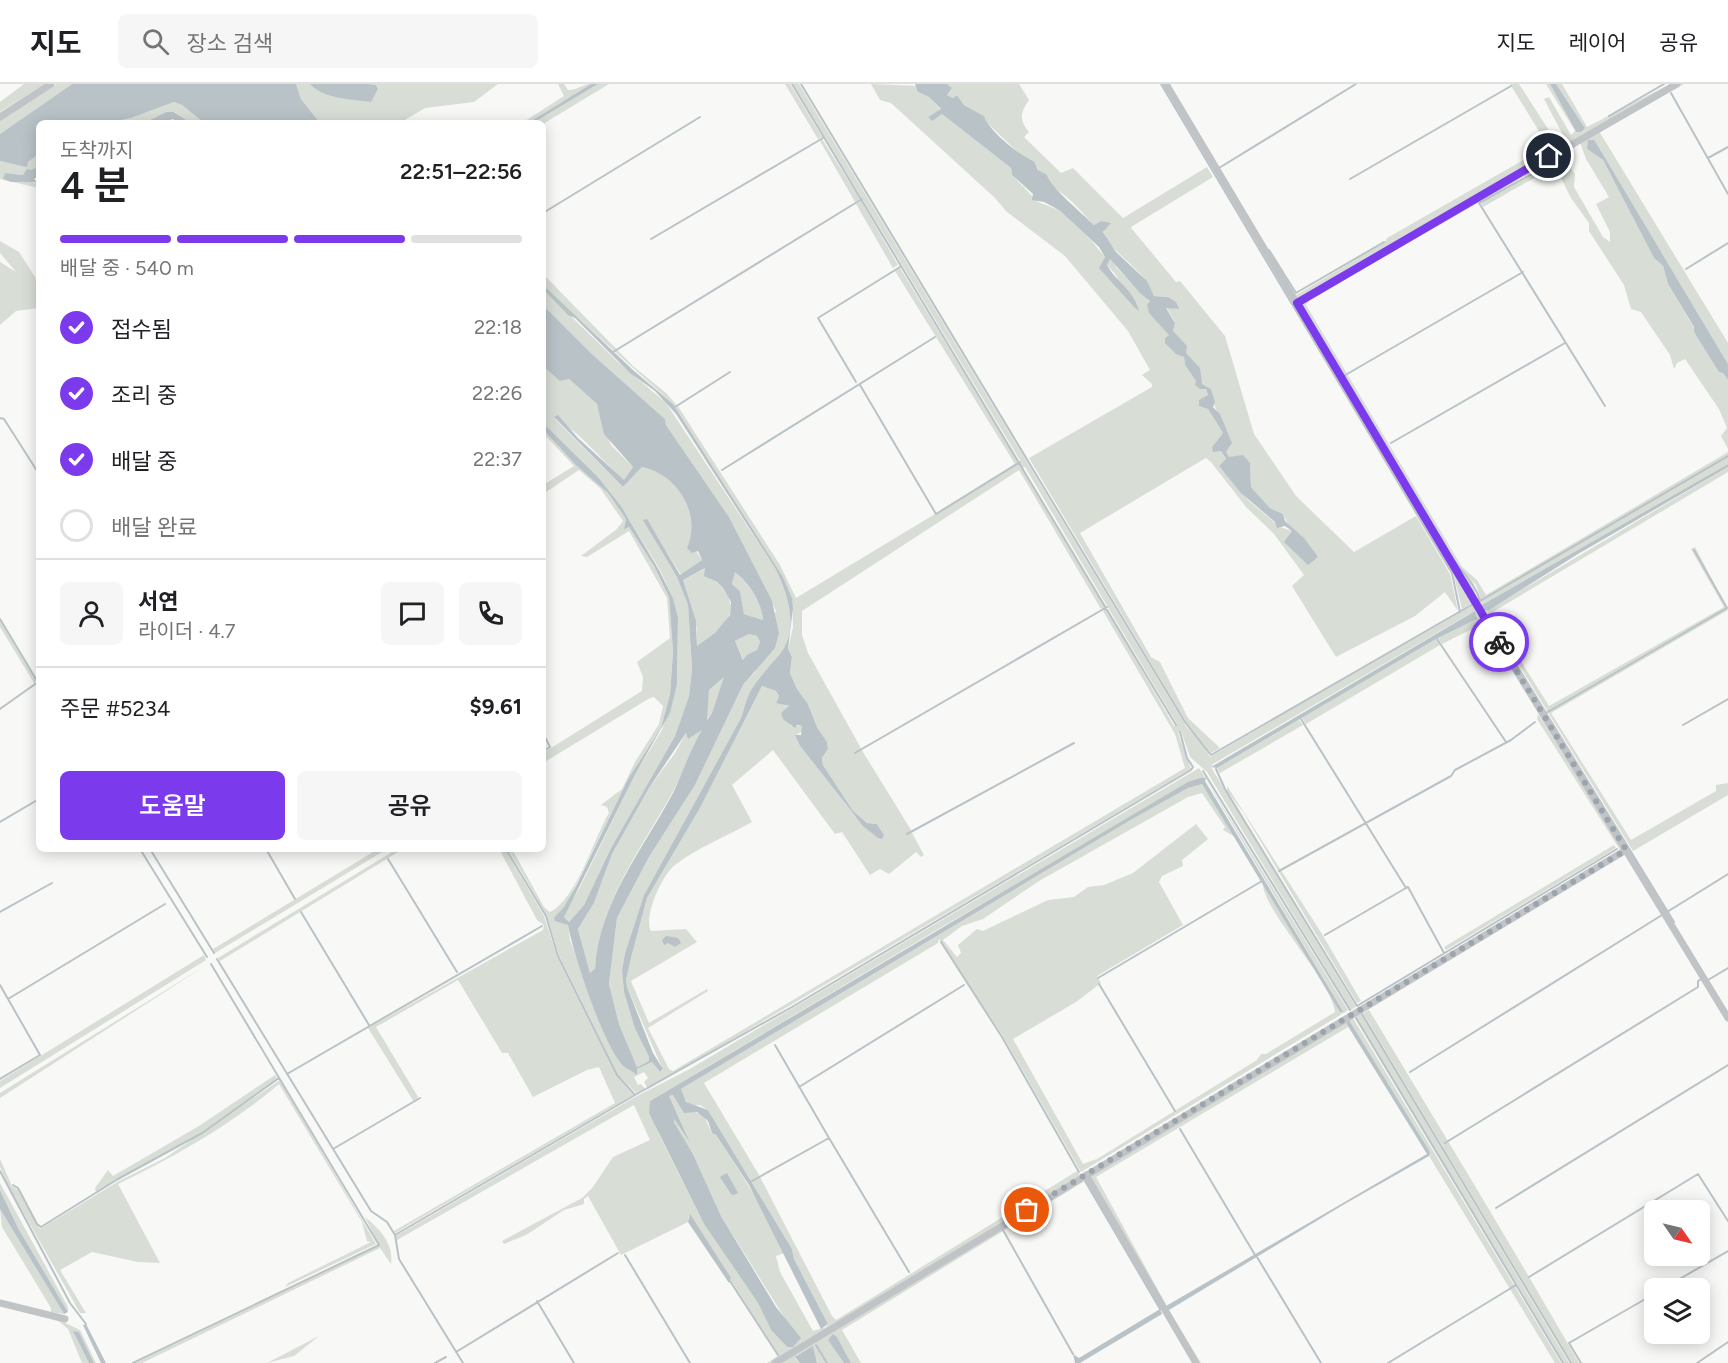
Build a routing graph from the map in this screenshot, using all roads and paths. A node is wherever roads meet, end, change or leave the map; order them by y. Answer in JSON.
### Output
{"nodes":[{"id":1,"x":51,"y":84,"type":"edge"},
{"id":2,"x":1166,"y":84,"type":"edge"},
{"id":3,"x":1677,"y":84,"type":"edge"},
{"id":4,"x":0,"y":117,"type":"edge"},
{"id":5,"x":1297,"y":303,"type":"junction"},
{"id":6,"x":1626,"y":850,"type":"junction"},
{"id":7,"x":1728,"y":1018,"type":"edge"},
{"id":8,"x":1086,"y":1175,"type":"junction"},
{"id":9,"x":0,"y":1303,"type":"edge"},
{"id":10,"x":65,"y":1319,"type":"dead end"},
{"id":11,"x":775,"y":1363,"type":"edge"},
{"id":12,"x":1196,"y":1363,"type":"edge"}],
"edges":[{"from":1,"to":4,"type":"street"},
{"from":2,"to":5,"type":"street"},
{"from":3,"to":5,"type":"street"},
{"from":5,"to":6,"type":"street"},
{"from":6,"to":7,"type":"street"},
{"from":6,"to":8,"type":"street"},
{"from":8,"to":11,"type":"street"},
{"from":8,"to":12,"type":"street"},
{"from":9,"to":10,"type":"street"}]}
